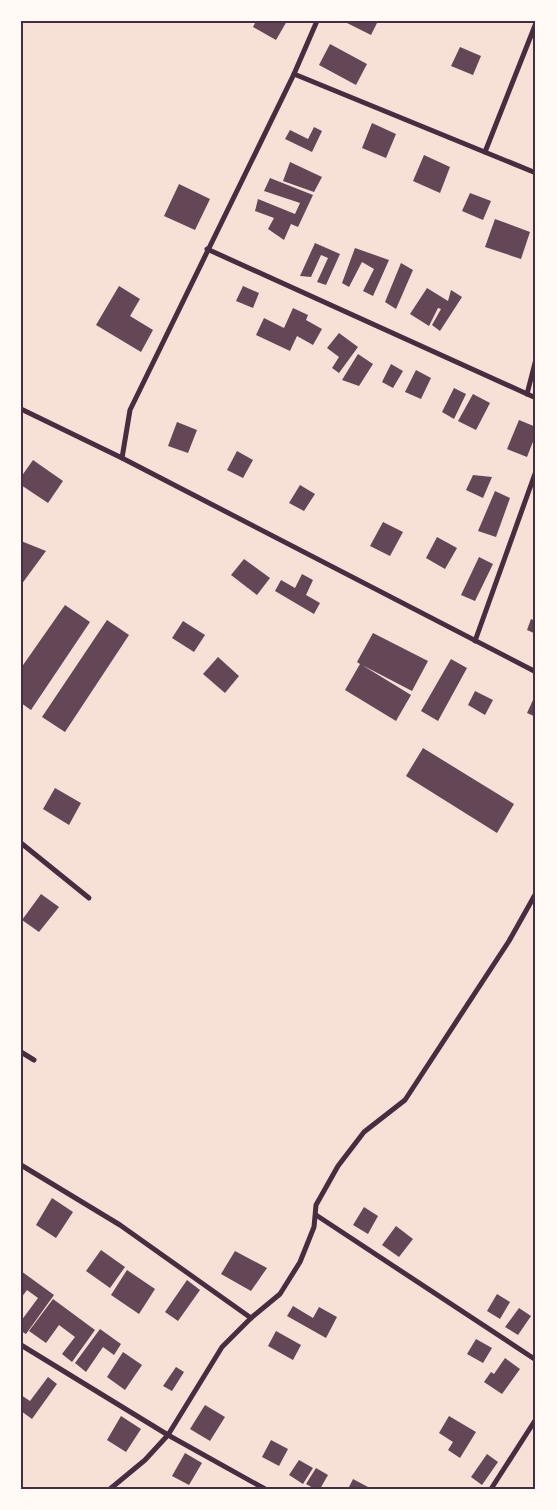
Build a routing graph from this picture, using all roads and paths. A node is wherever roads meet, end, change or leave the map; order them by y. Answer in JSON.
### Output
{"nodes":[{"id":1,"x":317,"y":21,"type":"edge"},
{"id":2,"x":536,"y":23,"type":"edge"},
{"id":3,"x":294,"y":74,"type":"junction"},
{"id":4,"x":485,"y":152,"type":"junction"},
{"id":5,"x":536,"y":173,"type":"edge"},
{"id":6,"x":207,"y":249,"type":"junction"},
{"id":7,"x":536,"y":359,"type":"edge"},
{"id":8,"x":528,"y":394,"type":"junction"},
{"id":9,"x":536,"y":398,"type":"edge"},
{"id":10,"x":21,"y":409,"type":"edge"},
{"id":11,"x":122,"y":458,"type":"junction"},
{"id":12,"x":536,"y":471,"type":"edge"},
{"id":13,"x":475,"y":641,"type":"junction"},
{"id":14,"x":536,"y":672,"type":"edge"},
{"id":15,"x":21,"y":844,"type":"edge"},
{"id":16,"x":536,"y":893,"type":"edge"},
{"id":17,"x":89,"y":898,"type":"dead end"},
{"id":18,"x":21,"y":1052,"type":"edge"},
{"id":19,"x":34,"y":1060,"type":"dead end"},
{"id":20,"x":21,"y":1165,"type":"edge"},
{"id":21,"x":316,"y":1215,"type":"junction"},
{"id":22,"x":251,"y":1318,"type":"junction"},
{"id":23,"x":21,"y":1345,"type":"edge"},
{"id":24,"x":536,"y":1360,"type":"edge"},
{"id":25,"x":536,"y":1419,"type":"edge"},
{"id":26,"x":168,"y":1435,"type":"junction"},
{"id":27,"x":110,"y":1489,"type":"edge"},
{"id":28,"x":265,"y":1489,"type":"edge"},
{"id":29,"x":492,"y":1489,"type":"edge"}],
"edges":[{"from":1,"to":3,"type":"street"},
{"from":2,"to":4,"type":"street"},
{"from":3,"to":4,"type":"street"},
{"from":3,"to":6,"type":"street"},
{"from":4,"to":5,"type":"street"},
{"from":6,"to":8,"type":"street"},
{"from":6,"to":11,"type":"street"},
{"from":7,"to":8,"type":"street"},
{"from":8,"to":9,"type":"street"},
{"from":10,"to":11,"type":"street"},
{"from":11,"to":13,"type":"street"},
{"from":12,"to":13,"type":"street"},
{"from":13,"to":14,"type":"street"},
{"from":15,"to":17,"type":"street"},
{"from":16,"to":21,"type":"street"},
{"from":18,"to":19,"type":"street"},
{"from":20,"to":22,"type":"street"},
{"from":21,"to":22,"type":"street"},
{"from":21,"to":24,"type":"street"},
{"from":22,"to":26,"type":"street"},
{"from":23,"to":26,"type":"street"},
{"from":25,"to":29,"type":"street"},
{"from":26,"to":27,"type":"street"},
{"from":26,"to":28,"type":"street"}]}
